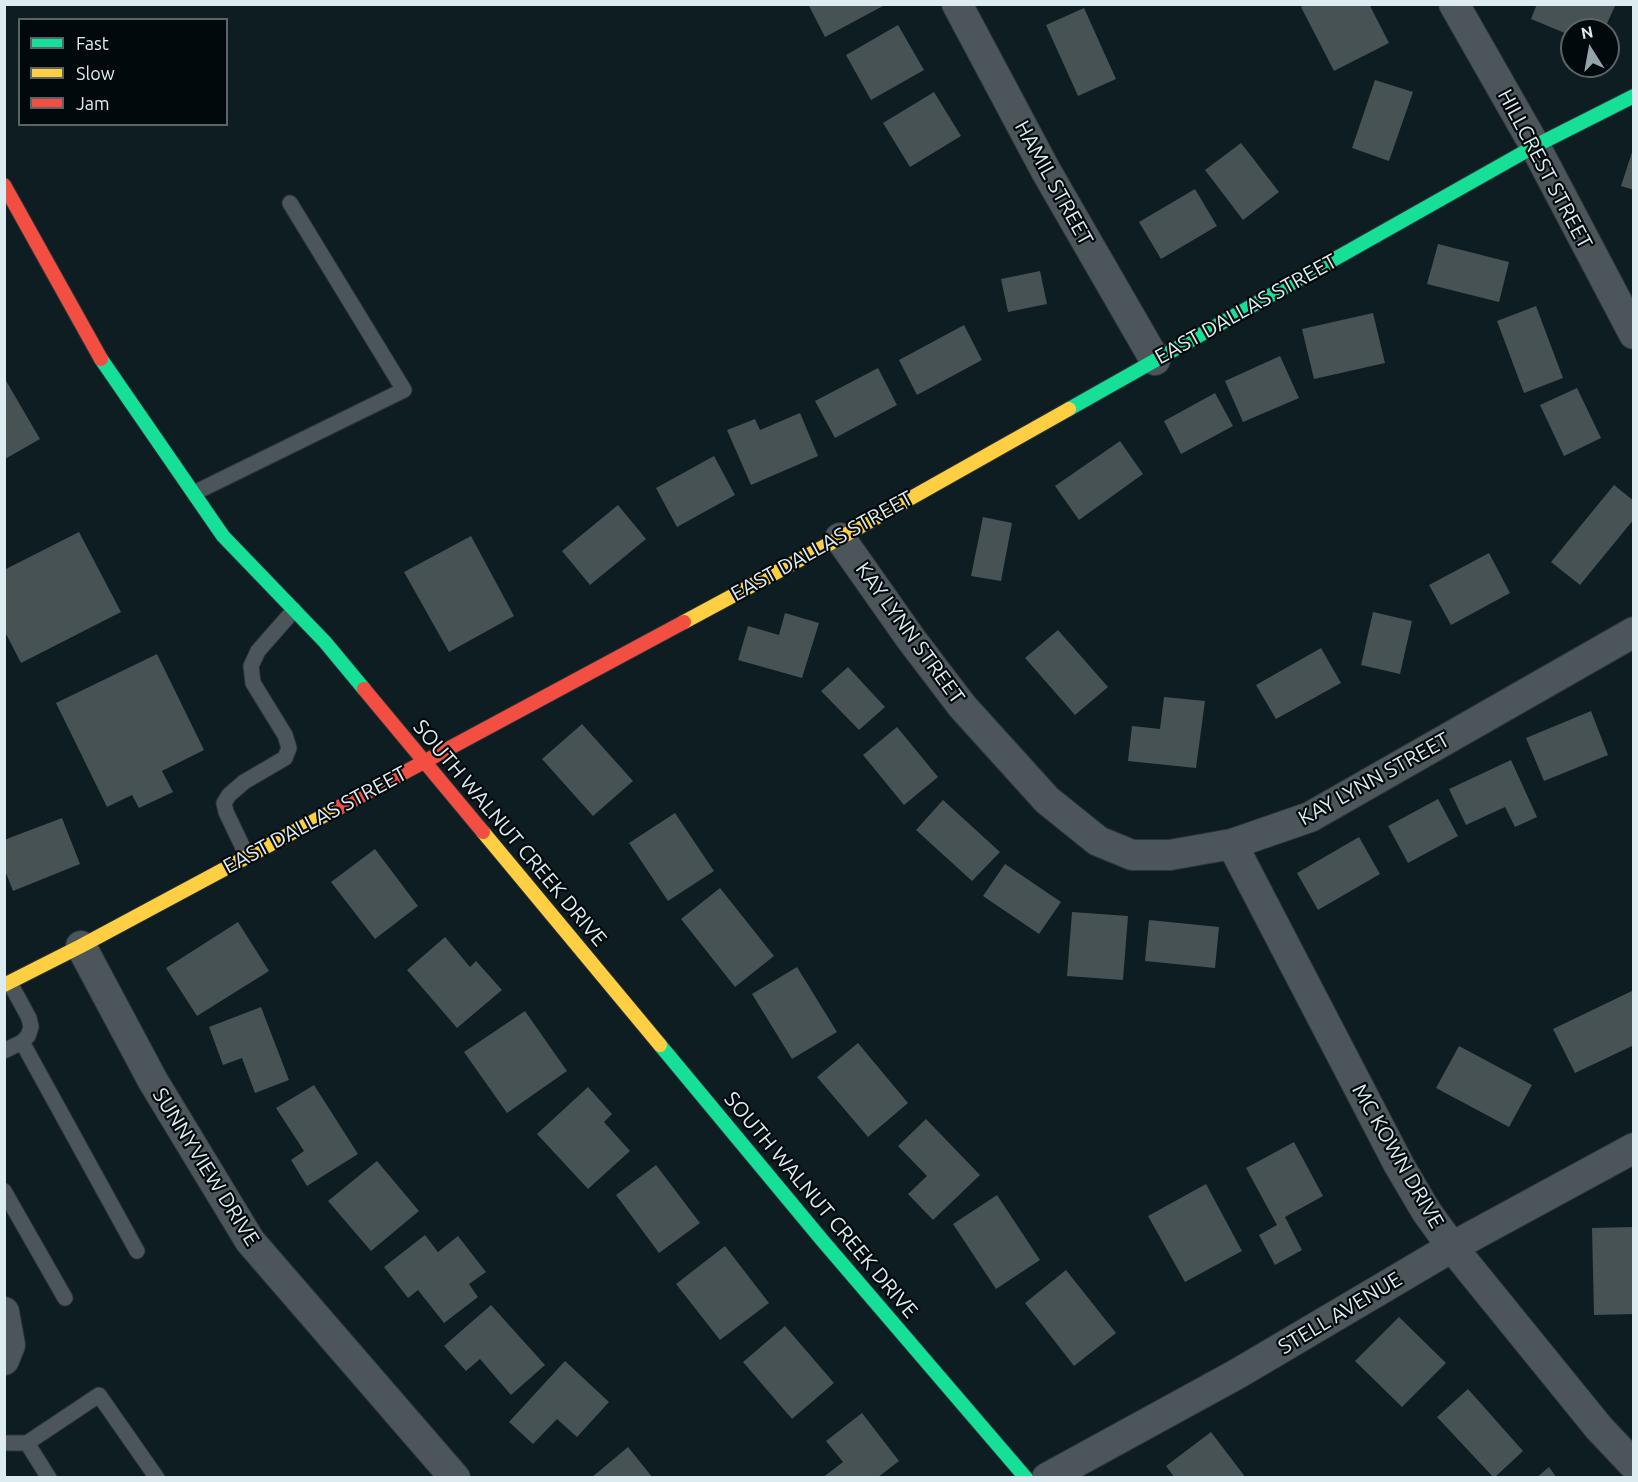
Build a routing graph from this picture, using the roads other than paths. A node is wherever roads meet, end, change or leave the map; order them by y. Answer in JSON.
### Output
{"nodes":[{"id":1,"x":957,"y":4,"type":"edge"},
{"id":2,"x":1454,"y":4,"type":"edge"},
{"id":3,"x":1634,"y":96,"type":"edge"},
{"id":4,"x":1535,"y":146,"type":"junction"},
{"id":5,"x":4,"y":185,"type":"edge"},
{"id":6,"x":290,"y":203,"type":"dead end"},
{"id":7,"x":1634,"y":334,"type":"edge"},
{"id":8,"x":1155,"y":360,"type":"junction"},
{"id":9,"x":194,"y":494,"type":"junction"},
{"id":10,"x":840,"y":538,"type":"junction"},
{"id":11,"x":294,"y":610,"type":"junction"},
{"id":12,"x":1634,"y":632,"type":"edge"},
{"id":13,"x":423,"y":761,"type":"junction"},
{"id":14,"x":1232,"y":844,"type":"junction"},
{"id":15,"x":247,"y":856,"type":"junction"},
{"id":16,"x":81,"y":946,"type":"junction"},
{"id":17,"x":7,"y":984,"type":"edge"},
{"id":18,"x":22,"y":1042,"type":"junction"},
{"id":19,"x":4,"y":1051,"type":"edge"},
{"id":20,"x":1634,"y":1148,"type":"edge"},
{"id":21,"x":4,"y":1191,"type":"edge"},
{"id":22,"x":1452,"y":1247,"type":"junction"},
{"id":23,"x":137,"y":1251,"type":"dead end"},
{"id":24,"x":64,"y":1298,"type":"dead end"},
{"id":25,"x":4,"y":1312,"type":"edge"},
{"id":26,"x":8,"y":1353,"type":"edge"},
{"id":27,"x":6,"y":1442,"type":"edge"},
{"id":28,"x":27,"y":1443,"type":"junction"},
{"id":29,"x":1634,"y":1465,"type":"edge"},
{"id":30,"x":49,"y":1478,"type":"edge"},
{"id":31,"x":157,"y":1478,"type":"edge"},
{"id":32,"x":455,"y":1478,"type":"edge"},
{"id":33,"x":1026,"y":1478,"type":"edge"},
{"id":34,"x":1047,"y":1478,"type":"edge"}],
"edges":[{"from":1,"to":8,"type":"street","name":"HAMIL STREET"},
{"from":2,"to":4,"type":"street","name":"HILLCREST STREET"},
{"from":3,"to":4,"type":"street","name":"EAST DALLAS STREET"},
{"from":4,"to":7,"type":"street","name":"HILLCREST STREET"},
{"from":4,"to":8,"type":"street","name":"EAST DALLAS STREET"},
{"from":5,"to":9,"type":"street","name":"SOUTH WALNUT CREEK DRIVE"},
{"from":6,"to":9,"type":"lane"},
{"from":8,"to":10,"type":"street","name":"EAST DALLAS STREET"},
{"from":9,"to":11,"type":"street","name":"SOUTH WALNUT CREEK DRIVE"},
{"from":10,"to":13,"type":"street","name":"EAST DALLAS STREET"},
{"from":10,"to":14,"type":"street","name":"KAY LYNN STREET"},
{"from":11,"to":13,"type":"street","name":"SOUTH WALNUT CREEK DRIVE"},
{"from":11,"to":15,"type":"lane"},
{"from":12,"to":14,"type":"street","name":"KAY LYNN STREET"},
{"from":13,"to":15,"type":"street","name":"EAST DALLAS STREET"},
{"from":13,"to":33,"type":"street","name":"SOUTH WALNUT CREEK DRIVE"},
{"from":14,"to":22,"type":"street","name":"MC KOWN DRIVE"},
{"from":15,"to":16,"type":"street","name":"EAST DALLAS STREET"},
{"from":16,"to":17,"type":"street","name":"EAST DALLAS STREET"},
{"from":16,"to":32,"type":"street","name":"SUNNYVIEW DRIVE"},
{"from":17,"to":18,"type":"lane"},
{"from":18,"to":19,"type":"lane"},
{"from":18,"to":23,"type":"lane"},
{"from":20,"to":22,"type":"street","name":"STELL AVENUE"},
{"from":21,"to":24,"type":"lane"},
{"from":22,"to":29,"type":"street","name":"MC KOWN DRIVE"},
{"from":22,"to":34,"type":"street","name":"STELL AVENUE"},
{"from":25,"to":26,"type":"street"},
{"from":27,"to":28,"type":"lane"},
{"from":28,"to":30,"type":"lane"},
{"from":28,"to":31,"type":"lane"}]}
